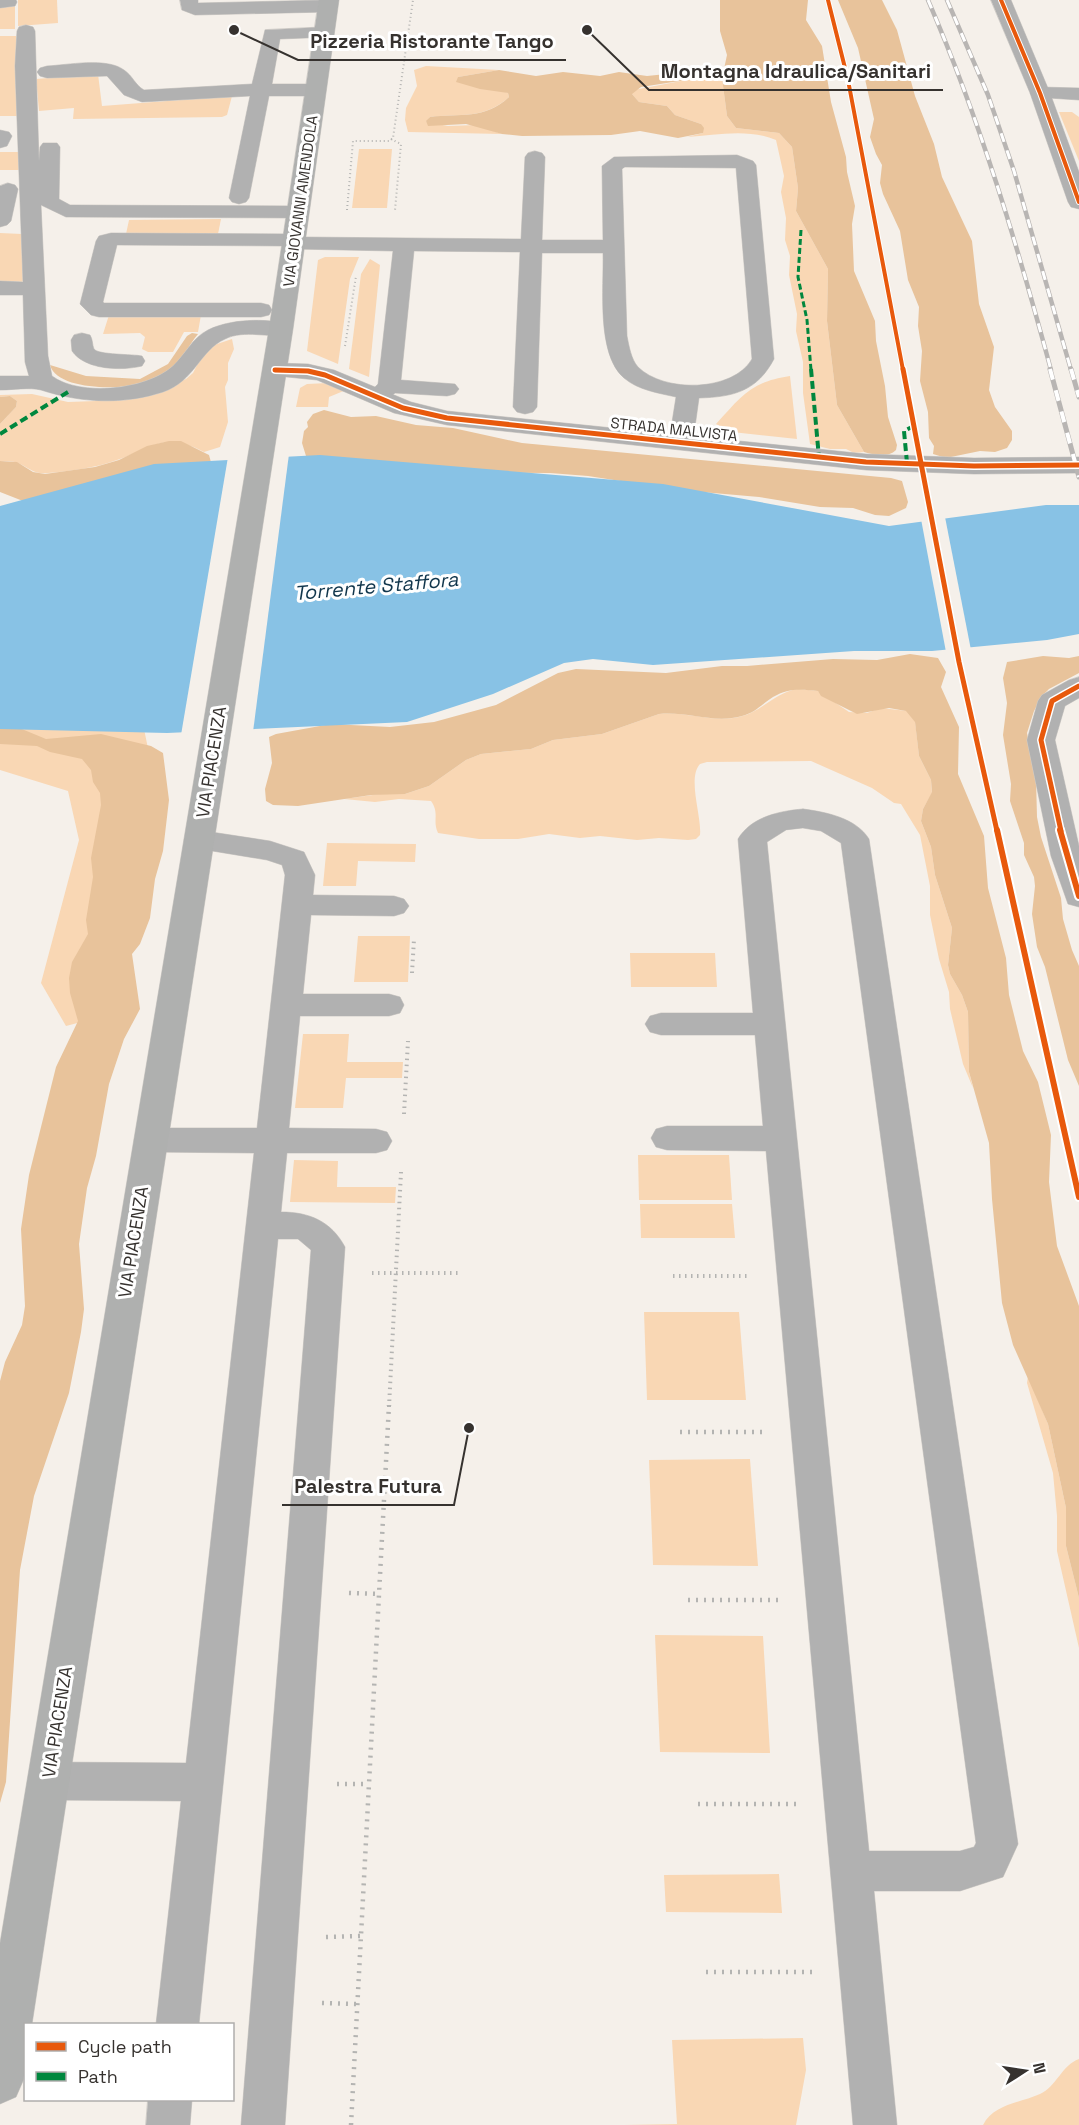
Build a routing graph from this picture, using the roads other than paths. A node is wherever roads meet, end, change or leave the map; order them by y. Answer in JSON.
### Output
{"nodes":[{"id":1,"x":189,"y":0,"type":"edge"},
{"id":2,"x":1001,"y":0,"type":"edge"},
{"id":3,"x":328,"y":3,"type":"edge"},
{"id":4,"x":26,"y":31,"type":"dead end"},
{"id":5,"x":324,"y":33,"type":"junction"},
{"id":6,"x":47,"y":72,"type":"dead end"},
{"id":7,"x":261,"y":90,"type":"junction"},
{"id":8,"x":316,"y":90,"type":"junction"},
{"id":9,"x":1040,"y":93,"type":"junction"},
{"id":10,"x":1079,"y":94,"type":"edge"},
{"id":11,"x":50,"y":147,"type":"dead end"},
{"id":12,"x":535,"y":157,"type":"dead end"},
{"id":13,"x":8,"y":189,"type":"dead end"},
{"id":14,"x":128,"y":195,"type":"dead end"},
{"id":15,"x":239,"y":198,"type":"junction"},
{"id":16,"x":1079,"y":202,"type":"edge"},
{"id":17,"x":299,"y":205,"type":"junction"},
{"id":18,"x":66,"y":211,"type":"junction"},
{"id":19,"x":0,"y":221,"type":"edge"},
{"id":20,"x":32,"y":232,"type":"junction"},
{"id":21,"x":294,"y":241,"type":"junction"},
{"id":22,"x":398,"y":244,"type":"junction"},
{"id":23,"x":532,"y":246,"type":"junction"},
{"id":24,"x":614,"y":247,"type":"junction"},
{"id":25,"x":0,"y":288,"type":"edge"},
{"id":26,"x":34,"y":289,"type":"junction"},
{"id":27,"x":283,"y":320,"type":"junction"},
{"id":28,"x":82,"y":340,"type":"dead end"},
{"id":29,"x":134,"y":362,"type":"dead end"},
{"id":30,"x":274,"y":370,"type":"junction"},
{"id":31,"x":0,"y":383,"type":"edge"},
{"id":32,"x":44,"y":383,"type":"junction"},
{"id":33,"x":447,"y":389,"type":"dead end"},
{"id":34,"x":383,"y":392,"type":"junction"},
{"id":35,"x":688,"y":392,"type":"junction"},
{"id":36,"x":269,"y":402,"type":"joint"},
{"id":37,"x":525,"y":407,"type":"dead end"},
{"id":38,"x":681,"y":441,"type":"junction"},
{"id":39,"x":1079,"y":465,"type":"edge"},
{"id":40,"x":1079,"y":686,"type":"edge"},
{"id":41,"x":198,"y":840,"type":"junction"},
{"id":42,"x":1079,"y":896,"type":"edge"},
{"id":43,"x":297,"y":905,"type":"junction"},
{"id":44,"x":393,"y":906,"type":"dead end"},
{"id":45,"x":286,"y":1005,"type":"junction"},
{"id":46,"x":389,"y":1005,"type":"dead end"},
{"id":47,"x":661,"y":1024,"type":"dead end"},
{"id":48,"x":769,"y":1024,"type":"junction"},
{"id":49,"x":667,"y":1138,"type":"dead end"},
{"id":50,"x":780,"y":1138,"type":"junction"},
{"id":51,"x":150,"y":1140,"type":"junction"},
{"id":52,"x":271,"y":1141,"type":"junction"},
{"id":53,"x":376,"y":1141,"type":"dead end"},
{"id":54,"x":263,"y":1226,"type":"junction"},
{"id":55,"x":48,"y":1780,"type":"junction"},
{"id":56,"x":204,"y":1782,"type":"junction"},
{"id":57,"x":851,"y":1871,"type":"junction"},
{"id":58,"x":178,"y":2023,"type":"edge"},
{"id":59,"x":0,"y":2081,"type":"edge"},
{"id":60,"x":170,"y":2101,"type":"edge"},
{"id":61,"x":168,"y":2125,"type":"edge"},
{"id":62,"x":263,"y":2125,"type":"edge"},
{"id":63,"x":875,"y":2125,"type":"edge"}],
"edges":[{"from":1,"to":3,"type":"lane"},
{"from":2,"to":9,"type":"street"},
{"from":3,"to":5,"type":"main road","name":"VIA GIOVANNI AMENDOLA"},
{"from":4,"to":20,"type":"lane"},
{"from":5,"to":7,"type":"lane"},
{"from":5,"to":8,"type":"main road","name":"VIA GIOVANNI AMENDOLA"},
{"from":6,"to":7,"type":"lane"},
{"from":7,"to":8,"type":"lane"},
{"from":7,"to":15,"type":"lane"},
{"from":8,"to":17,"type":"main road","name":"VIA GIOVANNI AMENDOLA"},
{"from":9,"to":10,"type":"lane"},
{"from":9,"to":16,"type":"street"},
{"from":11,"to":18,"type":"lane"},
{"from":12,"to":23,"type":"lane"},
{"from":13,"to":19,"type":"lane"},
{"from":14,"to":15,"type":"lane"},
{"from":15,"to":17,"type":"lane"},
{"from":17,"to":18,"type":"lane"},
{"from":17,"to":21,"type":"main road","name":"VIA GIOVANNI AMENDOLA"},
{"from":18,"to":20,"type":"lane"},
{"from":20,"to":26,"type":"lane"},
{"from":21,"to":22,"type":"lane"},
{"from":21,"to":27,"type":"main road","name":"VIA GIOVANNI AMENDOLA"},
{"from":21,"to":27,"type":"lane"},
{"from":22,"to":23,"type":"lane"},
{"from":22,"to":34,"type":"lane"},
{"from":23,"to":24,"type":"lane"},
{"from":23,"to":37,"type":"lane"},
{"from":24,"to":35,"type":"lane"},
{"from":24,"to":35,"type":"lane"},
{"from":25,"to":26,"type":"lane"},
{"from":26,"to":32,"type":"lane"},
{"from":27,"to":30,"type":"main road","name":"VIA GIOVANNI AMENDOLA"},
{"from":27,"to":32,"type":"lane"},
{"from":28,"to":29,"type":"lane"},
{"from":30,"to":34,"type":"street","name":"STRADA MALVISTA"},
{"from":30,"to":36,"type":"main road","name":"VIA GIOVANNI AMENDOLA"},
{"from":31,"to":32,"type":"lane"},
{"from":33,"to":34,"type":"lane"},
{"from":34,"to":38,"type":"street","name":"STRADA MALVISTA"},
{"from":35,"to":38,"type":"lane"},
{"from":36,"to":41,"type":"main road","name":"VIA PIACENZA"},
{"from":38,"to":39,"type":"street","name":"STRADA MALVISTA"},
{"from":40,"to":42,"type":"street"},
{"from":41,"to":43,"type":"lane"},
{"from":41,"to":51,"type":"main road","name":"VIA PIACENZA"},
{"from":43,"to":44,"type":"lane"},
{"from":43,"to":45,"type":"lane"},
{"from":45,"to":46,"type":"lane"},
{"from":45,"to":52,"type":"lane"},
{"from":47,"to":48,"type":"lane"},
{"from":48,"to":50,"type":"lane"},
{"from":48,"to":57,"type":"lane"},
{"from":49,"to":50,"type":"lane"},
{"from":50,"to":57,"type":"lane"},
{"from":51,"to":52,"type":"lane"},
{"from":51,"to":55,"type":"main road","name":"VIA PIACENZA"},
{"from":52,"to":53,"type":"lane"},
{"from":52,"to":54,"type":"lane"},
{"from":54,"to":56,"type":"lane"},
{"from":54,"to":62,"type":"lane"},
{"from":55,"to":56,"type":"lane"},
{"from":55,"to":59,"type":"main road","name":"VIA PIACENZA"},
{"from":56,"to":58,"type":"lane"},
{"from":57,"to":63,"type":"lane"},
{"from":60,"to":61,"type":"lane"}]}
